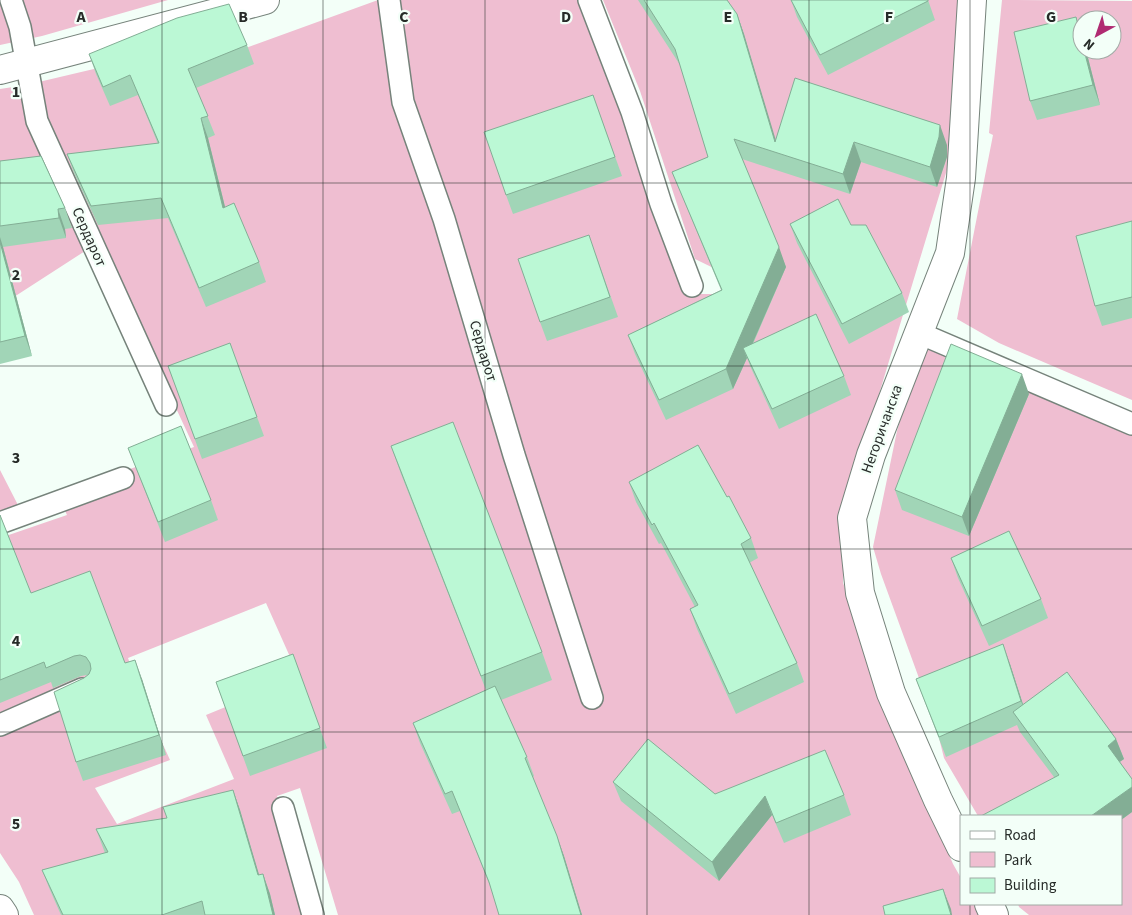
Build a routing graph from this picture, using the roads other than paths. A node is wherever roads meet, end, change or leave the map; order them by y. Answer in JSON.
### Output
{"nodes":[{"id":1,"x":11,"y":0,"type":"edge"},
{"id":2,"x":265,"y":0,"type":"edge"},
{"id":3,"x":389,"y":0,"type":"edge"},
{"id":4,"x":589,"y":0,"type":"edge"},
{"id":5,"x":972,"y":0,"type":"edge"},
{"id":6,"x":13,"y":67,"type":"edge"},
{"id":7,"x":692,"y":286,"type":"dead end"},
{"id":8,"x":919,"y":333,"type":"junction"},
{"id":9,"x":166,"y":405,"type":"dead end"},
{"id":10,"x":1132,"y":424,"type":"edge"},
{"id":11,"x":124,"y":478,"type":"dead end"},
{"id":12,"x":0,"y":523,"type":"edge"},
{"id":13,"x":86,"y":687,"type":"edge"},
{"id":14,"x":592,"y":698,"type":"dead end"},
{"id":15,"x":0,"y":725,"type":"edge"},
{"id":16,"x":283,"y":808,"type":"dead end"},
{"id":17,"x":960,"y":844,"type":"edge"},
{"id":18,"x":0,"y":909,"type":"edge"},
{"id":19,"x":4,"y":915,"type":"edge"},
{"id":20,"x":313,"y":915,"type":"edge"}],
"edges":[{"from":1,"to":6,"type":"lane","name":"Сердарот"},
{"from":2,"to":6,"type":"street"},
{"from":3,"to":14,"type":"lane","name":"Сердарот"},
{"from":4,"to":7,"type":"lane"},
{"from":5,"to":8,"type":"street","name":"Негоричанска"},
{"from":6,"to":9,"type":"lane","name":"Сердарот"},
{"from":8,"to":10,"type":"lane"},
{"from":8,"to":17,"type":"street","name":"Негоричанска"},
{"from":11,"to":12,"type":"lane"},
{"from":13,"to":15,"type":"lane"},
{"from":16,"to":20,"type":"lane"},
{"from":18,"to":19,"type":"street"}]}
